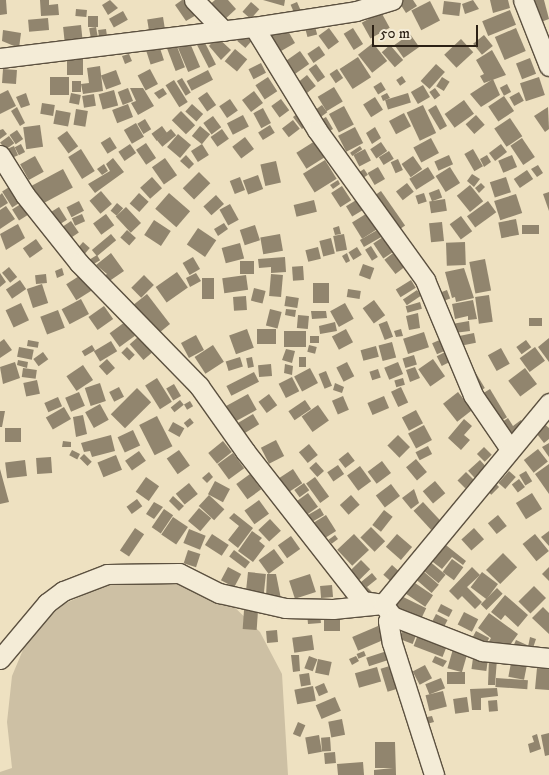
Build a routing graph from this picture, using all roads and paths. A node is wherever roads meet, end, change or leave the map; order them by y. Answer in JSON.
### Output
{"nodes":[{"id":1,"x":194,"y":0,"type":"edge"},
{"id":2,"x":392,"y":0,"type":"edge"},
{"id":3,"x":523,"y":0,"type":"edge"},
{"id":4,"x":254,"y":27,"type":"junction"},
{"id":5,"x":224,"y":31,"type":"junction"},
{"id":6,"x":0,"y":58,"type":"edge"},
{"id":7,"x":549,"y":66,"type":"edge"},
{"id":8,"x":0,"y":156,"type":"edge"},
{"id":9,"x":549,"y":404,"type":"edge"},
{"id":10,"x":510,"y":449,"type":"junction"},
{"id":11,"x":388,"y":610,"type":"junction"},
{"id":12,"x":549,"y":658,"type":"edge"},
{"id":13,"x":0,"y":659,"type":"edge"},
{"id":14,"x":434,"y":775,"type":"edge"}],
"edges":[{"from":1,"to":5,"type":"street"},
{"from":2,"to":4,"type":"street"},
{"from":3,"to":7,"type":"street"},
{"from":4,"to":5,"type":"street"},
{"from":4,"to":10,"type":"street"},
{"from":5,"to":6,"type":"street"},
{"from":8,"to":11,"type":"street"},
{"from":9,"to":10,"type":"street"},
{"from":10,"to":11,"type":"street"},
{"from":11,"to":12,"type":"street"},
{"from":11,"to":13,"type":"street"},
{"from":11,"to":14,"type":"street"}]}
